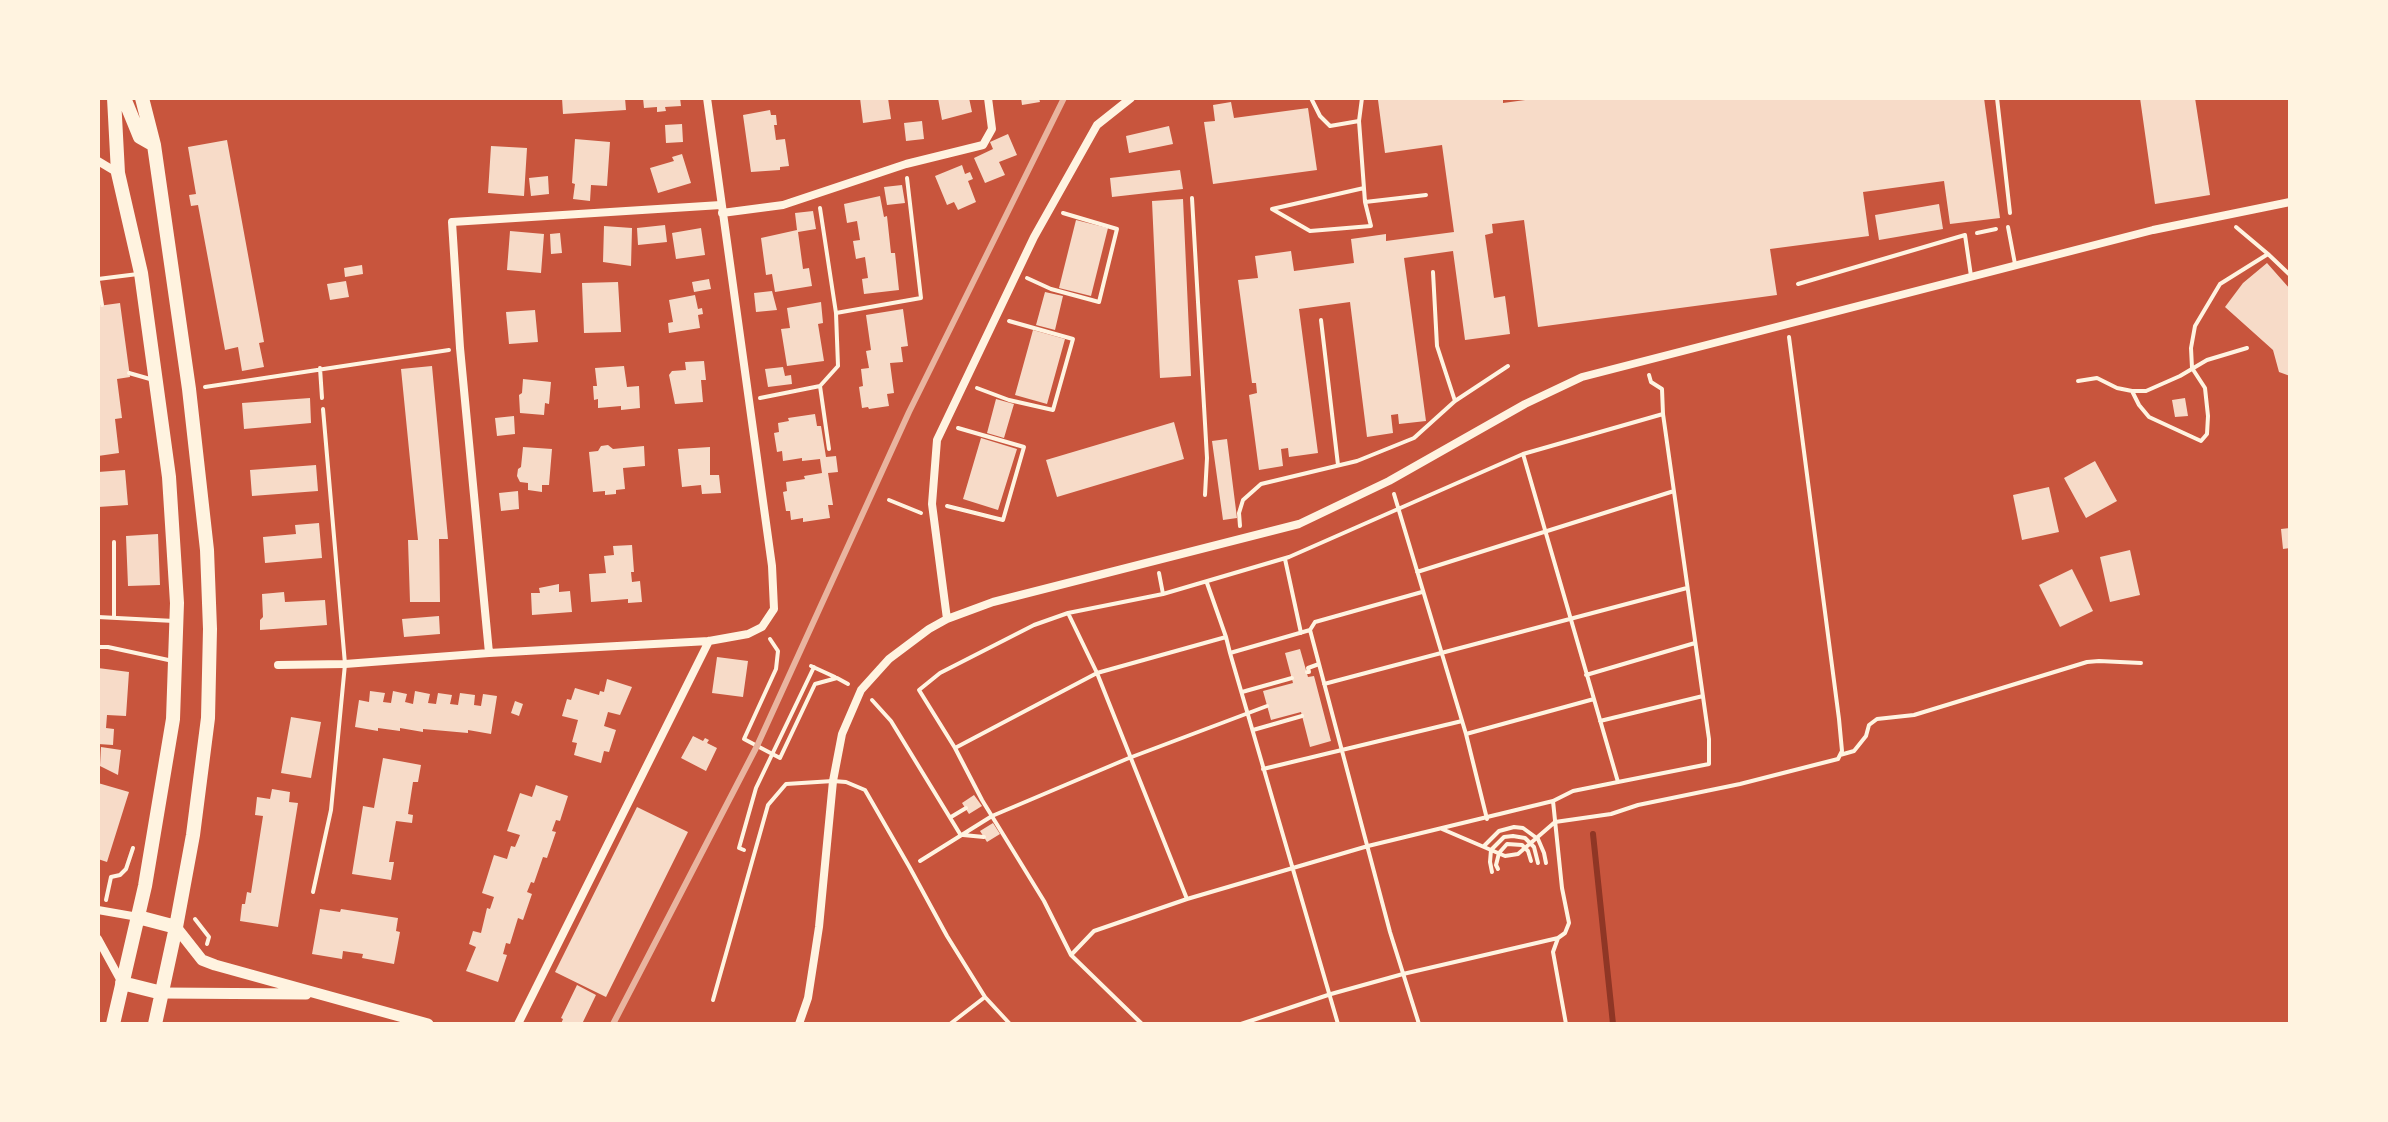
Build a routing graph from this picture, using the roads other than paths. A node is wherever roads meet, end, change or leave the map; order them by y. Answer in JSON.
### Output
{"nodes":[{"id":1,"x":114,"y":98,"type":"edge"},
{"id":2,"x":124,"y":98,"type":"edge"},
{"id":3,"x":142,"y":98,"type":"edge"},
{"id":4,"x":707,"y":98,"type":"edge"},
{"id":5,"x":988,"y":98,"type":"edge"},
{"id":6,"x":1131,"y":98,"type":"edge"},
{"id":7,"x":1997,"y":98,"type":"edge"},
{"id":8,"x":154,"y":145,"type":"junction"},
{"id":9,"x":98,"y":161,"type":"edge"},
{"id":10,"x":118,"y":173,"type":"junction"},
{"id":11,"x":2290,"y":202,"type":"edge"},
{"id":12,"x":722,"y":209,"type":"junction"},
{"id":13,"x":2010,"y":213,"type":"dead end"},
{"id":14,"x":2008,"y":227,"type":"road end"},
{"id":15,"x":2016,"y":265,"type":"junction"},
{"id":16,"x":141,"y":273,"type":"junction"},
{"id":17,"x":1971,"y":276,"type":"junction"},
{"id":18,"x":98,"y":280,"type":"edge"},
{"id":19,"x":1798,"y":284,"type":"dead end"},
{"id":20,"x":102,"y":305,"type":"dead end"},
{"id":21,"x":129,"y":373,"type":"dead end"},
{"id":22,"x":155,"y":381,"type":"junction"},
{"id":23,"x":323,"y":409,"type":"road end"},
{"id":24,"x":114,"y":542,"type":"dead end"},
{"id":25,"x":98,"y":617,"type":"edge"},
{"id":26,"x":114,"y":618,"type":"junction"},
{"id":27,"x":947,"y":619,"type":"junction"},
{"id":28,"x":176,"y":621,"type":"junction"},
{"id":29,"x":709,"y":641,"type":"junction"},
{"id":30,"x":98,"y":647,"type":"edge"},
{"id":31,"x":489,"y":653,"type":"junction"},
{"id":32,"x":175,"y":661,"type":"junction"},
{"id":33,"x":345,"y":664,"type":"junction"},
{"id":34,"x":278,"y":665,"type":"dead end"},
{"id":35,"x":833,"y":781,"type":"junction"},
{"id":36,"x":313,"y":892,"type":"dead end"},
{"id":37,"x":101,"y":910,"type":"edge"},
{"id":38,"x":138,"y":917,"type":"junction"},
{"id":39,"x":176,"y":927,"type":"junction"},
{"id":40,"x":98,"y":939,"type":"edge"},
{"id":41,"x":122,"y":983,"type":"junction"},
{"id":42,"x":162,"y":993,"type":"junction"},
{"id":43,"x":319,"y":994,"type":"junction"},
{"id":44,"x":985,"y":997,"type":"junction"},
{"id":45,"x":713,"y":1000,"type":"dead end"},
{"id":46,"x":113,"y":1024,"type":"edge"},
{"id":47,"x":155,"y":1024,"type":"edge"},
{"id":48,"x":428,"y":1024,"type":"edge"},
{"id":49,"x":518,"y":1024,"type":"edge"},
{"id":50,"x":799,"y":1024,"type":"edge"},
{"id":51,"x":950,"y":1024,"type":"edge"},
{"id":52,"x":1010,"y":1024,"type":"edge"}],
"edges":[{"from":1,"to":10,"type":"main road"},
{"from":2,"to":8,"type":"main road"},
{"from":3,"to":8,"type":"main road"},
{"from":4,"to":12,"type":"street"},
{"from":5,"to":12,"type":"street"},
{"from":6,"to":27,"type":"street"},
{"from":7,"to":13,"type":"lane"},
{"from":8,"to":39,"type":"main road"},
{"from":9,"to":10,"type":"street"},
{"from":10,"to":16,"type":"main road"},
{"from":11,"to":15,"type":"street"},
{"from":12,"to":29,"type":"street"},
{"from":12,"to":31,"type":"street"},
{"from":14,"to":15,"type":"lane"},
{"from":15,"to":17,"type":"street"},
{"from":16,"to":18,"type":"lane"},
{"from":16,"to":22,"type":"main road"},
{"from":17,"to":19,"type":"lane"},
{"from":17,"to":27,"type":"street"},
{"from":18,"to":20,"type":"lane"},
{"from":21,"to":22,"type":"lane"},
{"from":22,"to":28,"type":"main road"},
{"from":23,"to":33,"type":"lane"},
{"from":24,"to":26,"type":"lane"},
{"from":25,"to":26,"type":"lane"},
{"from":26,"to":28,"type":"lane"},
{"from":27,"to":35,"type":"street"},
{"from":28,"to":32,"type":"main road"},
{"from":29,"to":31,"type":"street"},
{"from":29,"to":49,"type":"street"},
{"from":30,"to":32,"type":"lane"},
{"from":31,"to":33,"type":"street"},
{"from":32,"to":38,"type":"main road"},
{"from":33,"to":34,"type":"street"},
{"from":33,"to":36,"type":"lane"},
{"from":35,"to":44,"type":"lane"},
{"from":35,"to":45,"type":"lane"},
{"from":35,"to":50,"type":"street"},
{"from":37,"to":38,"type":"street"},
{"from":38,"to":39,"type":"main road"},
{"from":38,"to":41,"type":"main road"},
{"from":39,"to":42,"type":"main road"},
{"from":39,"to":43,"type":"street"},
{"from":40,"to":41,"type":"street"},
{"from":41,"to":42,"type":"main road"},
{"from":41,"to":46,"type":"main road"},
{"from":42,"to":43,"type":"street"},
{"from":42,"to":47,"type":"main road"},
{"from":43,"to":48,"type":"street"},
{"from":44,"to":51,"type":"lane"},
{"from":44,"to":52,"type":"lane"}]}
